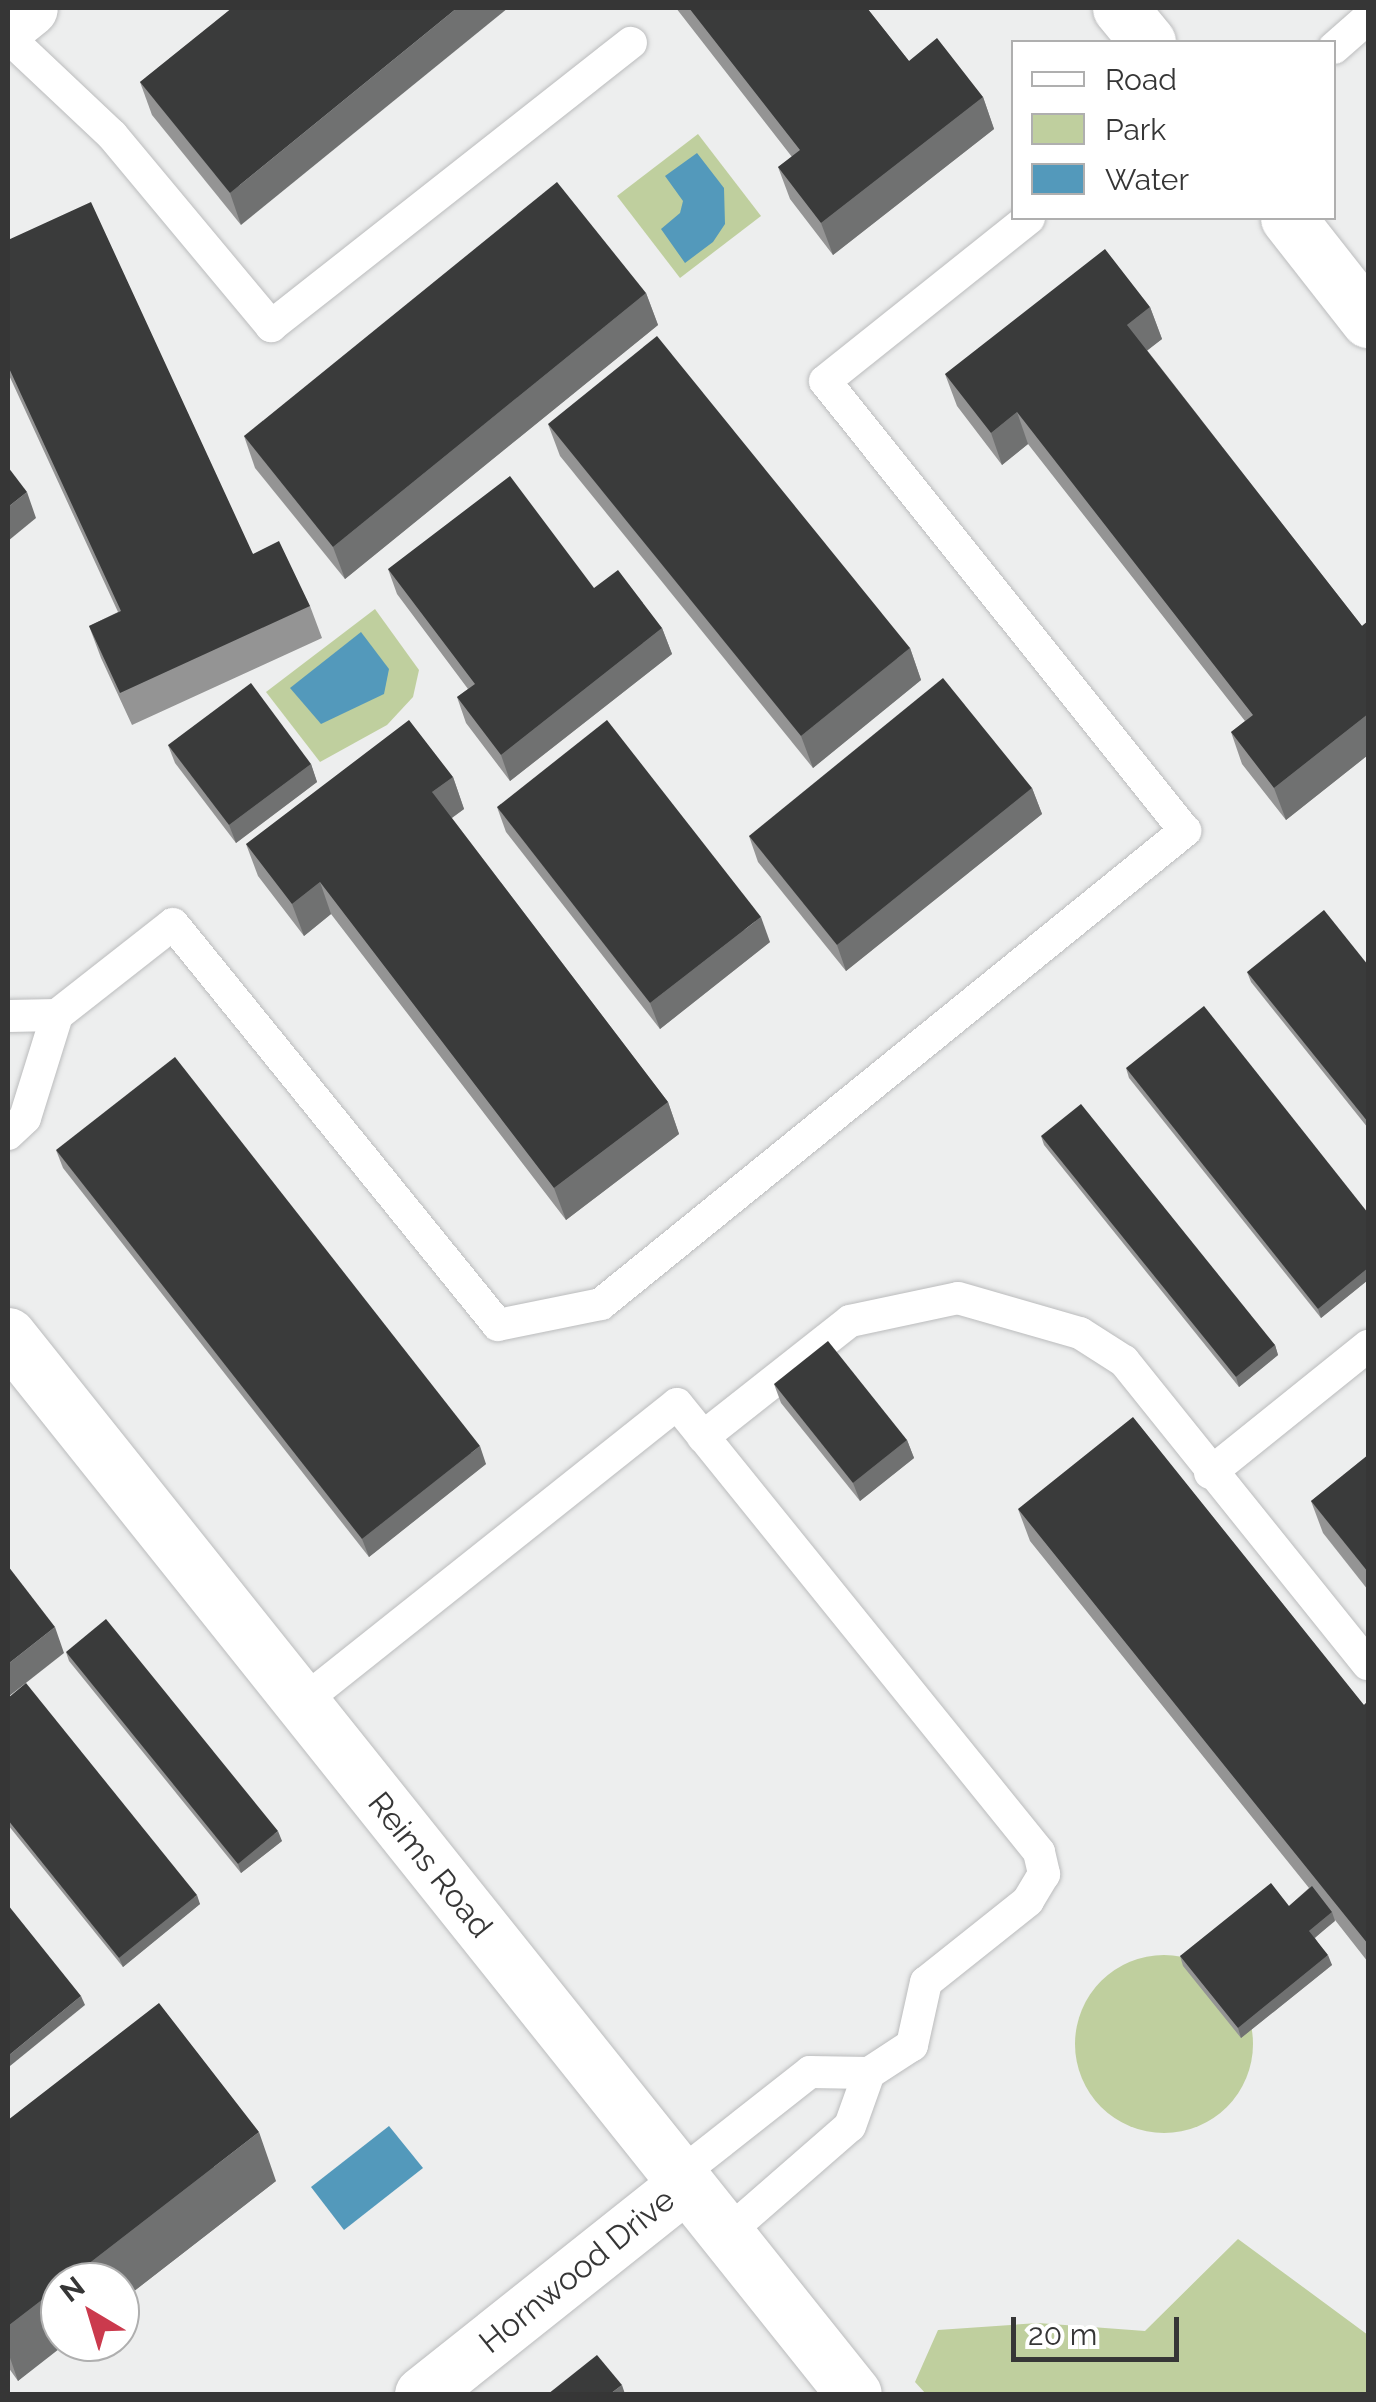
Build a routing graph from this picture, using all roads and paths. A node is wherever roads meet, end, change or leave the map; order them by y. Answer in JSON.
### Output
{"nodes":[{"id":1,"x":30,"y":8,"type":"edge"},
{"id":2,"x":1120,"y":8,"type":"edge"},
{"id":3,"x":1368,"y":18,"type":"edge"},
{"id":4,"x":8,"y":26,"type":"edge"},
{"id":5,"x":8,"y":38,"type":"edge"},
{"id":6,"x":1146,"y":40,"type":"edge"},
{"id":7,"x":631,"y":43,"type":"dead end"},
{"id":8,"x":1336,"y":46,"type":"edge"},
{"id":9,"x":1025,"y":220,"type":"edge"},
{"id":10,"x":1290,"y":220,"type":"edge"},
{"id":11,"x":1368,"y":320,"type":"edge"},
{"id":12,"x":56,"y":1015,"type":"junction"},
{"id":13,"x":8,"y":1016,"type":"edge"},
{"id":14,"x":8,"y":1134,"type":"edge"},
{"id":15,"x":8,"y":1336,"type":"edge"},
{"id":16,"x":1368,"y":1346,"type":"edge"},
{"id":17,"x":703,"y":1436,"type":"junction"},
{"id":18,"x":1210,"y":1473,"type":"junction"},
{"id":19,"x":1368,"y":1664,"type":"edge"},
{"id":20,"x":300,"y":1703,"type":"junction"},
{"id":21,"x":869,"y":2073,"type":"junction"},
{"id":22,"x":682,"y":2180,"type":"junction"},
{"id":23,"x":726,"y":2234,"type":"junction"},
{"id":24,"x":422,"y":2394,"type":"edge"},
{"id":25,"x":854,"y":2394,"type":"edge"}],
"edges":[{"from":1,"to":4,"type":"street"},
{"from":2,"to":6,"type":"street"},
{"from":3,"to":8,"type":"lane"},
{"from":5,"to":7,"type":"lane"},
{"from":9,"to":12,"type":"lane"},
{"from":10,"to":11,"type":"street"},
{"from":12,"to":13,"type":"lane"},
{"from":12,"to":14,"type":"lane"},
{"from":15,"to":20,"type":"street","name":"Reims Road"},
{"from":16,"to":18,"type":"lane"},
{"from":17,"to":18,"type":"lane"},
{"from":17,"to":20,"type":"lane"},
{"from":17,"to":21,"type":"lane"},
{"from":18,"to":19,"type":"lane"},
{"from":20,"to":22,"type":"street","name":"Reims Road"},
{"from":21,"to":22,"type":"lane"},
{"from":21,"to":23,"type":"lane"},
{"from":22,"to":23,"type":"street","name":"Reims Road"},
{"from":22,"to":24,"type":"street","name":"Hornwood Drive"},
{"from":23,"to":25,"type":"street","name":"Reims Road"}]}
